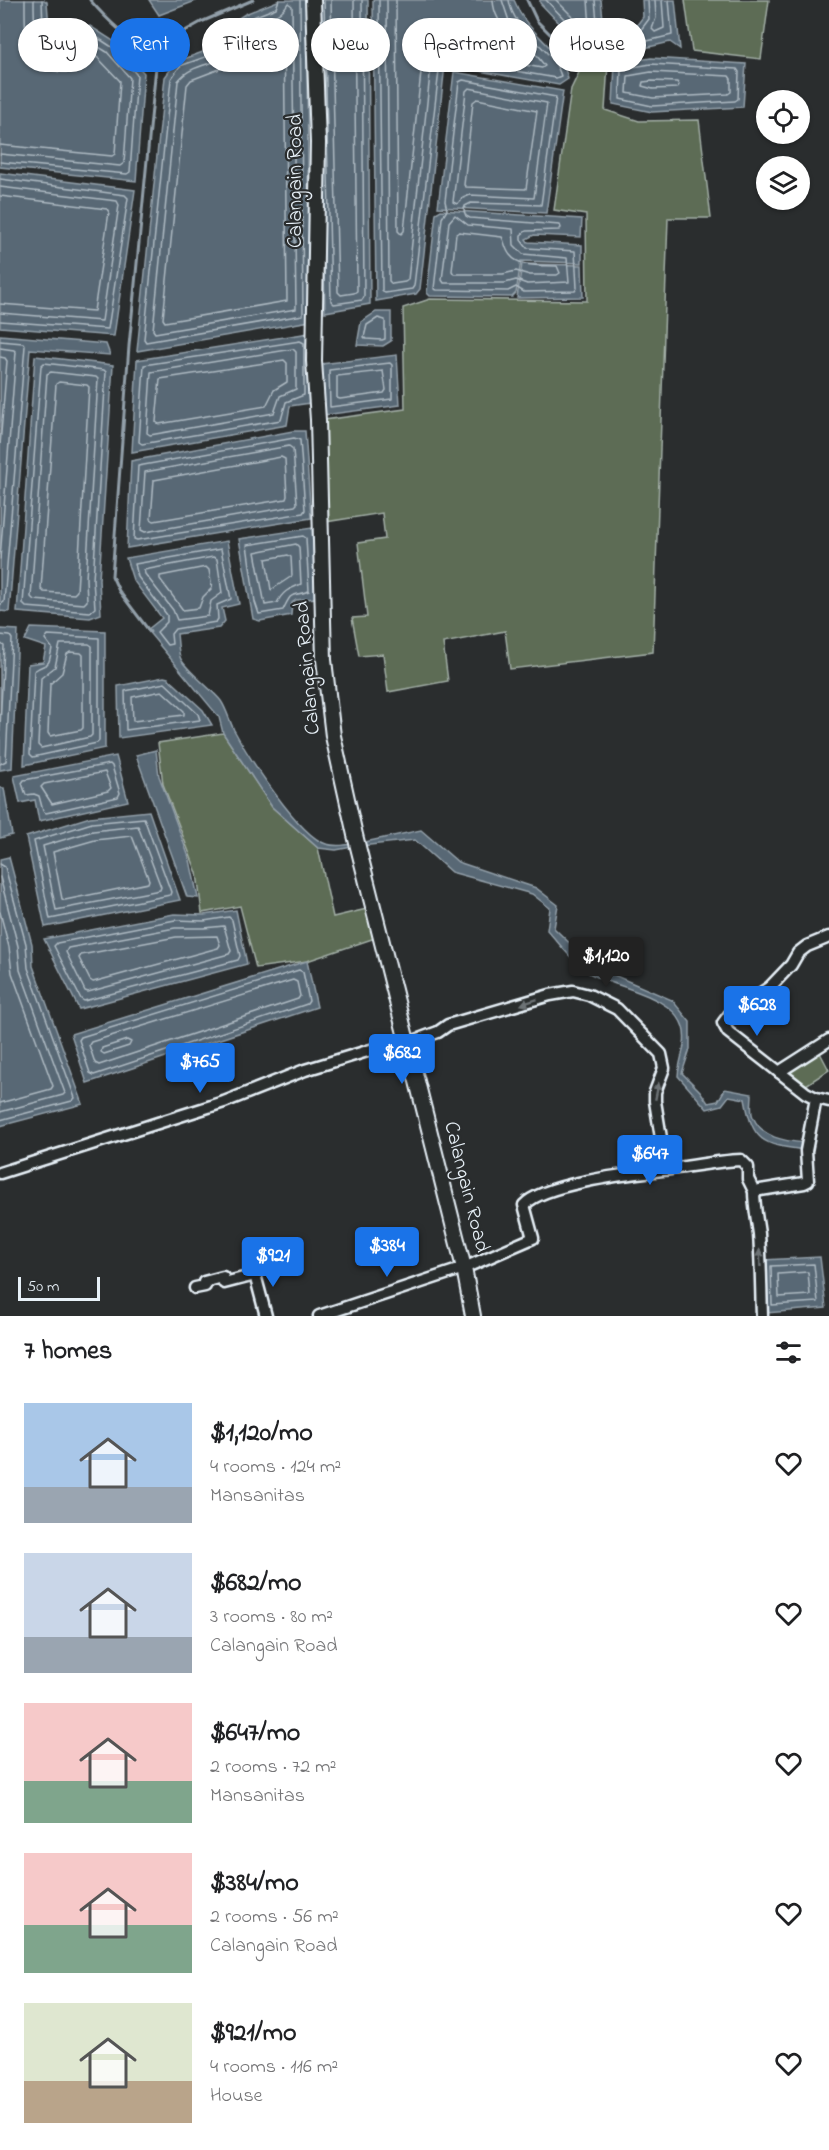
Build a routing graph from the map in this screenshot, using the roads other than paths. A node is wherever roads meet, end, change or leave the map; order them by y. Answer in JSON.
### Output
{"nodes":[{"id":1,"x":313,"y":0,"type":"edge"},
{"id":2,"x":829,"y":937,"type":"edge"},
{"id":3,"x":829,"y":1040,"type":"edge"},
{"id":4,"x":407,"y":1041,"type":"junction"},
{"id":5,"x":779,"y":1072,"type":"junction"},
{"id":6,"x":816,"y":1098,"type":"junction"},
{"id":7,"x":829,"y":1101,"type":"edge"},
{"id":8,"x":666,"y":1169,"type":"junction"},
{"id":9,"x":0,"y":1173,"type":"edge"},
{"id":10,"x":754,"y":1191,"type":"junction"},
{"id":11,"x":464,"y":1268,"type":"junction"},
{"id":12,"x":195,"y":1288,"type":"dead end"},
{"id":13,"x":266,"y":1316,"type":"edge"},
{"id":14,"x":319,"y":1316,"type":"edge"},
{"id":15,"x":473,"y":1316,"type":"edge"},
{"id":16,"x":762,"y":1316,"type":"edge"}],
"edges":[{"from":1,"to":4,"type":"street","name":"Calangain Road"},
{"from":2,"to":5,"type":"street"},
{"from":3,"to":5,"type":"street"},
{"from":8,"to":4,"type":"street","one_way":true},
{"from":4,"to":9,"type":"street"},
{"from":4,"to":11,"type":"street","name":"Calangain Road"},
{"from":5,"to":6,"type":"street"},
{"from":6,"to":7,"type":"street"},
{"from":6,"to":10,"type":"street"},
{"from":8,"to":10,"type":"street"},
{"from":8,"to":11,"type":"street"},
{"from":16,"to":10,"type":"street","one_way":true},
{"from":11,"to":14,"type":"street"},
{"from":11,"to":15,"type":"street","name":"Calangain Road"},
{"from":12,"to":13,"type":"street"}]}
